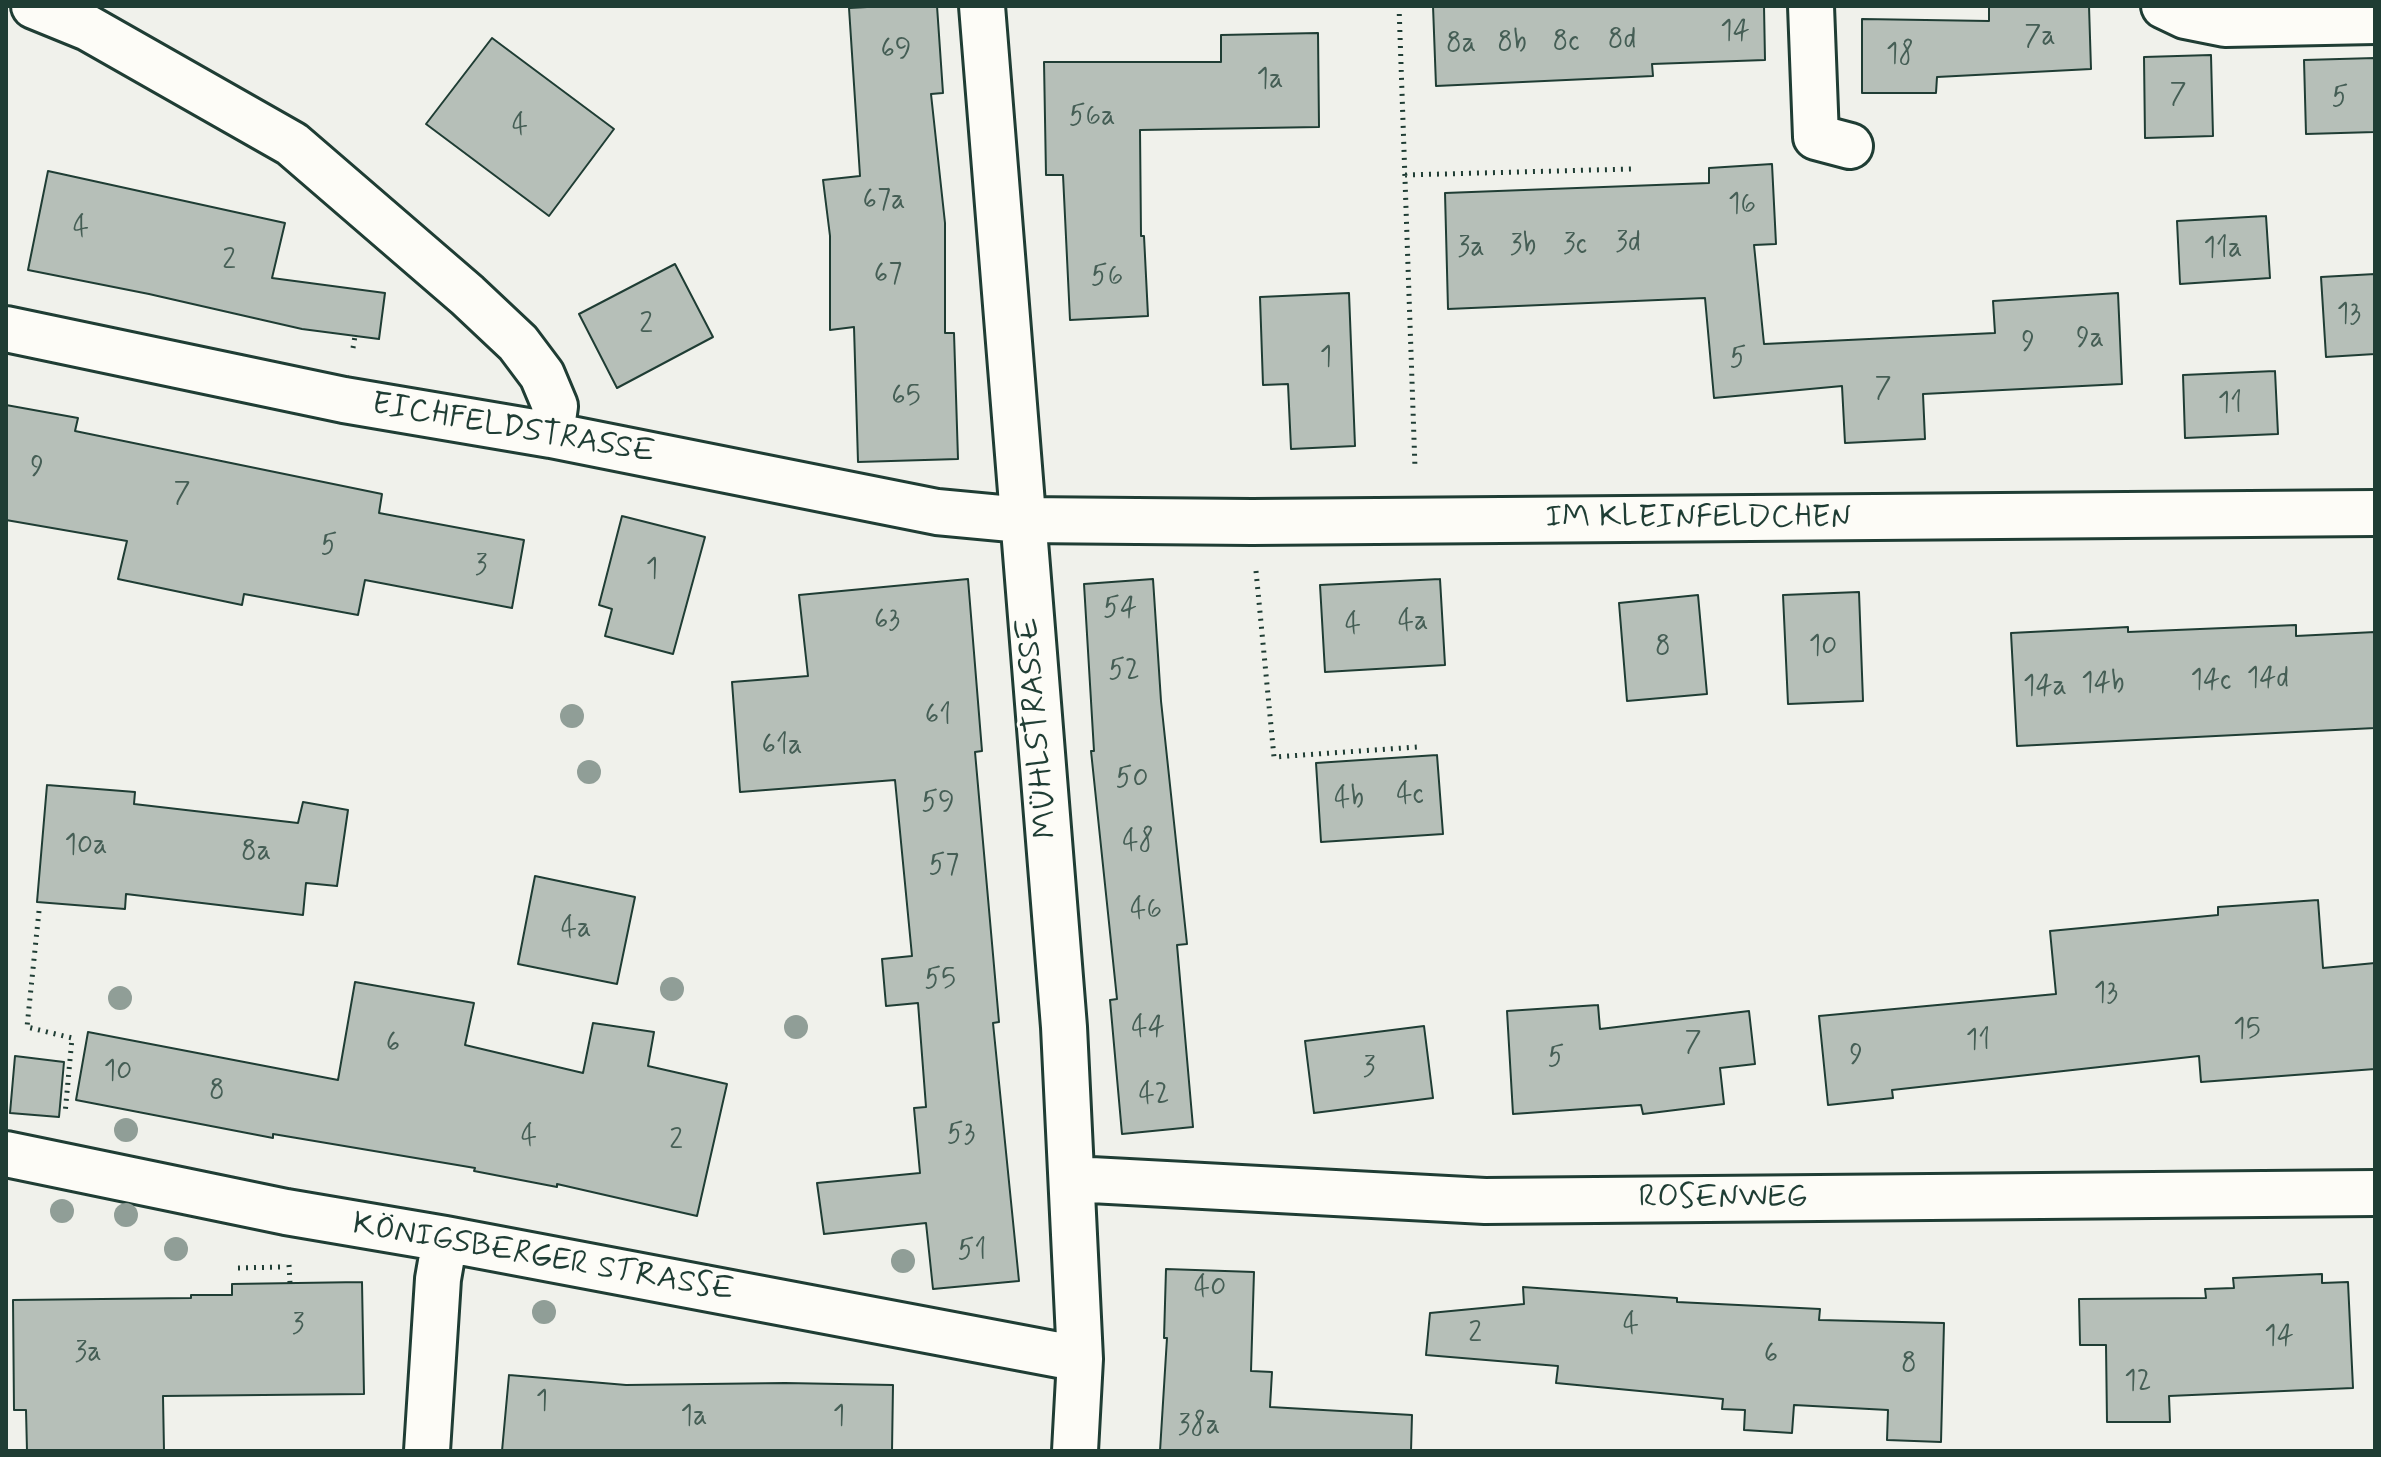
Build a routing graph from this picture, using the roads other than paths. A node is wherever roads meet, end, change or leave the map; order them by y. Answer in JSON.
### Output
{"nodes":[{"id":1,"x":34,"y":6,"type":"edge"},
{"id":2,"x":982,"y":6,"type":"edge"},
{"id":3,"x":1811,"y":6,"type":"edge"},
{"id":4,"x":2164,"y":6,"type":"edge"},
{"id":5,"x":2375,"y":21,"type":"edge"},
{"id":6,"x":1850,"y":146,"type":"dead end"},
{"id":7,"x":6,"y":329,"type":"edge"},
{"id":8,"x":551,"y":435,"type":"junction"},
{"id":9,"x":2375,"y":513,"type":"edge"},
{"id":10,"x":1022,"y":520,"type":"junction"},
{"id":11,"x":6,"y":1154,"type":"edge"},
{"id":12,"x":1072,"y":1179,"type":"junction"},
{"id":13,"x":2375,"y":1193,"type":"edge"},
{"id":14,"x":445,"y":1239,"type":"junction"},
{"id":15,"x":1080,"y":1359,"type":"junction"},
{"id":16,"x":427,"y":1451,"type":"edge"},
{"id":17,"x":1075,"y":1451,"type":"edge"}],
"edges":[{"from":1,"to":8,"type":"street"},
{"from":2,"to":10,"type":"street","name":"MÜHLSTRASSE"},
{"from":3,"to":6,"type":"street"},
{"from":4,"to":5,"type":"street"},
{"from":7,"to":8,"type":"street","name":"EICHFELDSTRASSE"},
{"from":8,"to":10,"type":"street","name":"EICHFELDSTRASSE"},
{"from":9,"to":10,"type":"street","name":"IM KLEINFELDCHEN"},
{"from":10,"to":12,"type":"street","name":"MÜHLSTRASSE"},
{"from":11,"to":14,"type":"street","name":"KÖNIGSBERGER STRASSE"},
{"from":12,"to":13,"type":"street","name":"ROSENWEG"},
{"from":12,"to":15,"type":"street","name":"MÜHLSTRASSE"},
{"from":14,"to":15,"type":"street","name":"KÖNIGSBERGER STRASSE"},
{"from":14,"to":16,"type":"street"},
{"from":15,"to":17,"type":"street","name":"MÜHLSTRASSE"}]}
